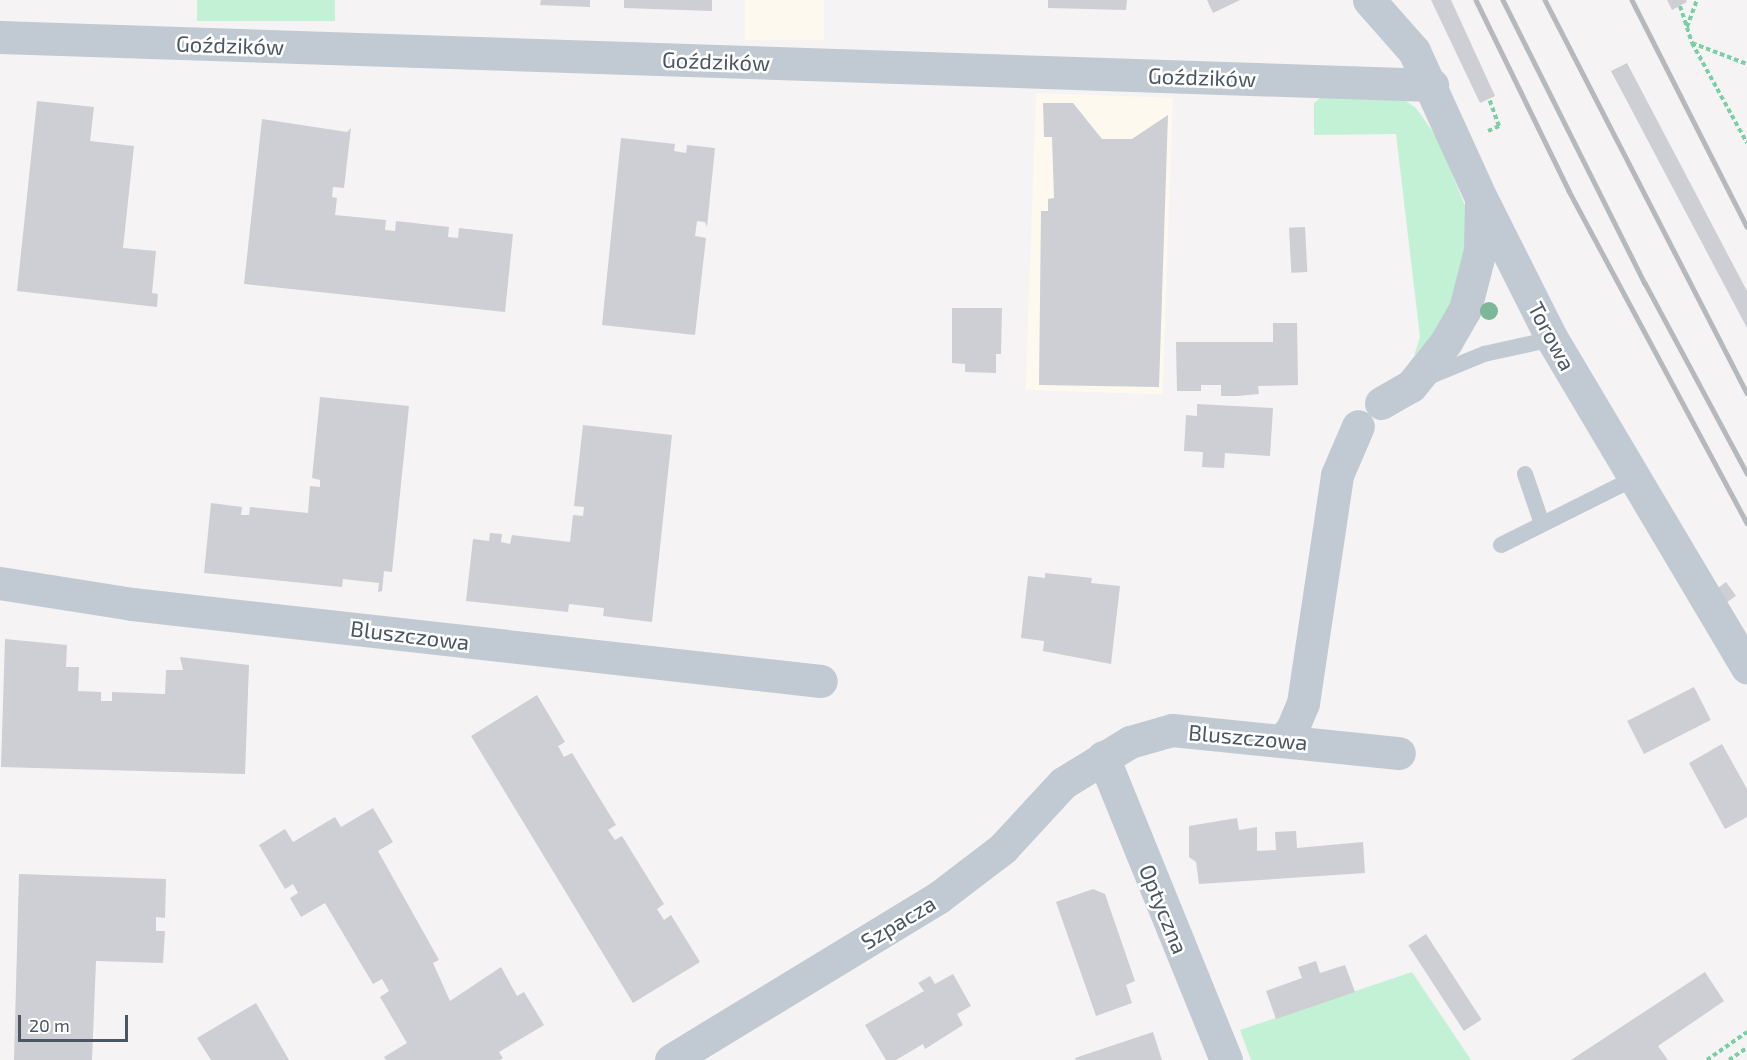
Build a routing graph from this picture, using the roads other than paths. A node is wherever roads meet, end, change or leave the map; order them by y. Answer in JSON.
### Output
{"nodes":[{"id":1,"x":1369,"y":0,"type":"edge"},
{"id":2,"x":0,"y":37,"type":"edge"},
{"id":3,"x":1432,"y":85,"type":"junction"},
{"id":4,"x":1482,"y":200,"type":"junction"},
{"id":5,"x":1552,"y":339,"type":"junction"},
{"id":6,"x":1412,"y":386,"type":"junction"},
{"id":7,"x":1381,"y":403,"type":"dead end"},
{"id":8,"x":1358,"y":426,"type":"dead end"},
{"id":9,"x":1525,"y":474,"type":"dead end"},
{"id":10,"x":1633,"y":478,"type":"junction"},
{"id":11,"x":1542,"y":524,"type":"junction"},
{"id":12,"x":1501,"y":545,"type":"dead end"},
{"id":13,"x":0,"y":584,"type":"edge"},
{"id":14,"x":1747,"y":668,"type":"edge"},
{"id":15,"x":821,"y":681,"type":"dead end"},
{"id":16,"x":1283,"y":740,"type":"junction"},
{"id":17,"x":1399,"y":753,"type":"dead end"},
{"id":18,"x":1103,"y":757,"type":"junction"},
{"id":19,"x":671,"y":1060,"type":"edge"},
{"id":20,"x":1226,"y":1060,"type":"edge"}],
"edges":[{"from":1,"to":3,"type":"street","name":"Torowa"},
{"from":2,"to":3,"type":"street","name":"Goździków"},
{"from":3,"to":4,"type":"street","name":"Torowa"},
{"from":4,"to":5,"type":"street","name":"Torowa"},
{"from":4,"to":6,"type":"street"},
{"from":5,"to":6,"type":"lane"},
{"from":5,"to":10,"type":"street","name":"Torowa"},
{"from":6,"to":7,"type":"street"},
{"from":8,"to":16,"type":"street"},
{"from":9,"to":11,"type":"lane"},
{"from":10,"to":11,"type":"lane"},
{"from":10,"to":14,"type":"street","name":"Torowa"},
{"from":11,"to":12,"type":"lane"},
{"from":13,"to":15,"type":"street","name":"Bluszczowa"},
{"from":16,"to":17,"type":"street","name":"Bluszczowa"},
{"from":16,"to":18,"type":"street","name":"Bluszczowa"},
{"from":18,"to":19,"type":"street","name":"Szpacza"},
{"from":18,"to":20,"type":"street","name":"Optyczna"}]}
